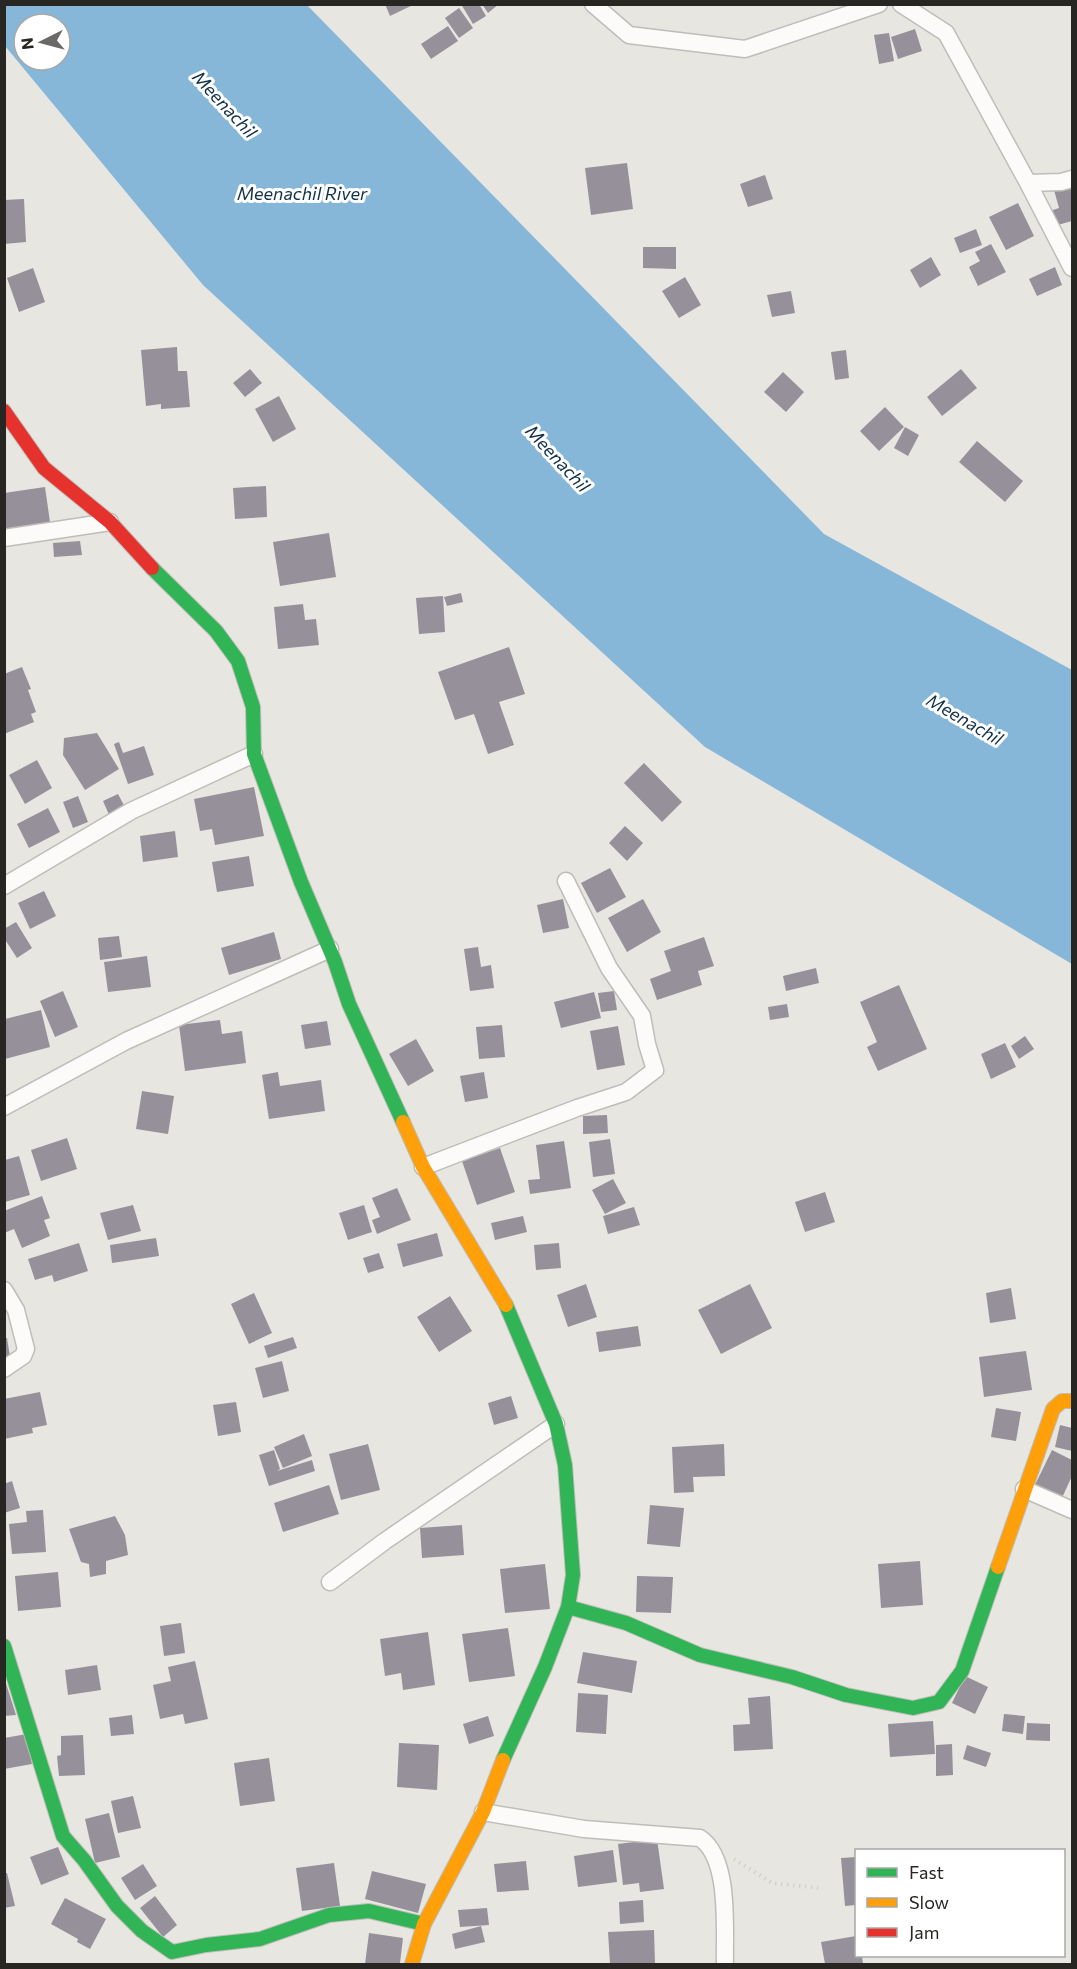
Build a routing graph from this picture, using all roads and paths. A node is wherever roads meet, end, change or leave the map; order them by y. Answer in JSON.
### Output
{"nodes":[{"id":1,"x":593,"y":4,"type":"edge"},
{"id":2,"x":879,"y":4,"type":"edge"},
{"id":3,"x":901,"y":4,"type":"edge"},
{"id":4,"x":1072,"y":179,"type":"edge"},
{"id":5,"x":1028,"y":183,"type":"junction"},
{"id":6,"x":1072,"y":268,"type":"edge"},
{"id":7,"x":4,"y":411,"type":"edge"},
{"id":8,"x":110,"y":522,"type":"junction"},
{"id":9,"x":4,"y":538,"type":"edge"},
{"id":10,"x":254,"y":754,"type":"junction"},
{"id":11,"x":566,"y":881,"type":"dead end"},
{"id":12,"x":4,"y":886,"type":"edge"},
{"id":13,"x":330,"y":949,"type":"junction"},
{"id":14,"x":4,"y":1107,"type":"edge"},
{"id":15,"x":423,"y":1167,"type":"junction"},
{"id":16,"x":4,"y":1290,"type":"edge"},
{"id":17,"x":4,"y":1370,"type":"edge"},
{"id":18,"x":1072,"y":1401,"type":"edge"},
{"id":19,"x":556,"y":1424,"type":"junction"},
{"id":20,"x":1024,"y":1489,"type":"junction"},
{"id":21,"x":1072,"y":1510,"type":"edge"},
{"id":22,"x":330,"y":1582,"type":"dead end"},
{"id":23,"x":568,"y":1607,"type":"junction"},
{"id":24,"x":4,"y":1646,"type":"edge"},
{"id":25,"x":483,"y":1812,"type":"junction"},
{"id":26,"x":715,"y":1857,"type":"junction"},
{"id":27,"x":820,"y":1888,"type":"dead end"},
{"id":28,"x":424,"y":1923,"type":"junction"},
{"id":29,"x":412,"y":1965,"type":"edge"},
{"id":30,"x":725,"y":1965,"type":"edge"}],
"edges":[{"from":1,"to":2,"type":"street"},
{"from":3,"to":5,"type":"street"},
{"from":4,"to":5,"type":"street"},
{"from":5,"to":6,"type":"street"},
{"from":7,"to":8,"type":"main road"},
{"from":8,"to":9,"type":"street"},
{"from":8,"to":10,"type":"main road"},
{"from":10,"to":12,"type":"street"},
{"from":10,"to":13,"type":"main road"},
{"from":11,"to":15,"type":"street"},
{"from":13,"to":14,"type":"street"},
{"from":13,"to":15,"type":"main road"},
{"from":15,"to":19,"type":"main road"},
{"from":16,"to":17,"type":"street"},
{"from":18,"to":20,"type":"main road"},
{"from":19,"to":22,"type":"street"},
{"from":19,"to":23,"type":"main road"},
{"from":20,"to":21,"type":"street"},
{"from":20,"to":23,"type":"main road"},
{"from":23,"to":25,"type":"main road"},
{"from":24,"to":28,"type":"main road"},
{"from":25,"to":26,"type":"street"},
{"from":25,"to":28,"type":"main road"},
{"from":26,"to":27,"type":"path"},
{"from":26,"to":30,"type":"street"},
{"from":28,"to":29,"type":"main road"}]}
